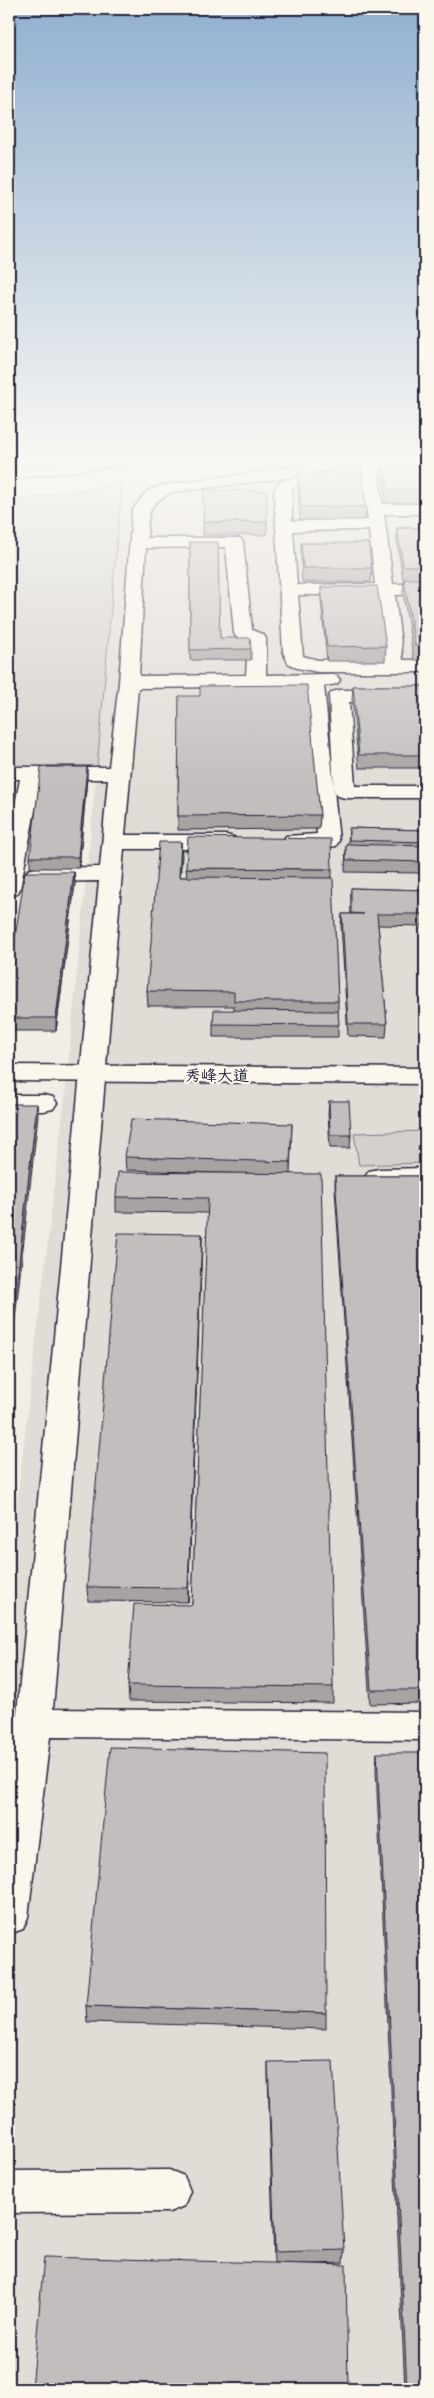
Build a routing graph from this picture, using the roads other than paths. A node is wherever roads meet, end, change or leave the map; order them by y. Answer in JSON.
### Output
{"nodes":[{"id":1,"x":136,"y":568,"type":"edge"},
{"id":2,"x":237,"y":568,"type":"edge"},
{"id":3,"x":287,"y":568,"type":"edge"},
{"id":4,"x":382,"y":568,"type":"edge"},
{"id":5,"x":385,"y":589,"type":"junction"},
{"id":6,"x":425,"y":589,"type":"edge"},
{"id":7,"x":288,"y":590,"type":"junction"},
{"id":8,"x":394,"y":665,"type":"junction"},
{"id":9,"x":425,"y":666,"type":"edge"},
{"id":10,"x":256,"y":680,"type":"junction"},
{"id":11,"x":314,"y":680,"type":"junction"},
{"id":12,"x":425,"y":681,"type":"edge"},
{"id":13,"x":129,"y":682,"type":"junction"},
{"id":14,"x":425,"y":696,"type":"edge"},
{"id":15,"x":9,"y":773,"type":"edge"},
{"id":16,"x":32,"y":773,"type":"junction"},
{"id":17,"x":119,"y":773,"type":"junction"},
{"id":18,"x":425,"y":792,"type":"edge"},
{"id":19,"x":113,"y":842,"type":"junction"},
{"id":20,"x":110,"y":874,"type":"junction"},
{"id":21,"x":10,"y":880,"type":"edge"},
{"id":22,"x":9,"y":1057,"type":"edge"},
{"id":23,"x":425,"y":1060,"type":"edge"},
{"id":24,"x":94,"y":1066,"type":"junction"},
{"id":25,"x":9,"y":1072,"type":"edge"},
{"id":26,"x":425,"y":1076,"type":"edge"},
{"id":27,"x":9,"y":1103,"type":"edge"},
{"id":28,"x":44,"y":1103,"type":"dead end"},
{"id":29,"x":425,"y":1176,"type":"edge"},
{"id":30,"x":355,"y":1177,"type":"edge"},
{"id":31,"x":34,"y":1723,"type":"junction"},
{"id":32,"x":425,"y":1726,"type":"edge"},
{"id":33,"x":9,"y":1917,"type":"edge"},
{"id":34,"x":169,"y":2191,"type":"dead end"},
{"id":35,"x":9,"y":2192,"type":"edge"}],
"edges":[{"from":1,"to":13,"type":"main road"},
{"from":2,"to":10,"type":"main road"},
{"from":3,"to":7,"type":"main road"},
{"from":4,"to":5,"type":"main road"},
{"from":5,"to":6,"type":"main road"},
{"from":5,"to":7,"type":"main road"},
{"from":5,"to":8,"type":"main road"},
{"from":7,"to":8,"type":"main road"},
{"from":8,"to":9,"type":"main road"},
{"from":10,"to":11,"type":"main road"},
{"from":10,"to":13,"type":"main road"},
{"from":11,"to":12,"type":"main road"},
{"from":11,"to":19,"type":"main road"},
{"from":13,"to":17,"type":"main road"},
{"from":14,"to":18,"type":"main road"},
{"from":15,"to":16,"type":"main road"},
{"from":16,"to":17,"type":"main road"},
{"from":16,"to":21,"type":"main road"},
{"from":17,"to":19,"type":"main road"},
{"from":19,"to":20,"type":"main road"},
{"from":20,"to":21,"type":"main road"},
{"from":20,"to":24,"type":"main road"},
{"from":22,"to":24,"type":"main road","name":"秀峰大道"},
{"from":23,"to":24,"type":"main road","name":"秀峰大道"},
{"from":24,"to":25,"type":"main road","name":"秀峰大道"},
{"from":24,"to":26,"type":"main road","name":"秀峰大道"},
{"from":24,"to":31,"type":"main road"},
{"from":27,"to":28,"type":"main road"},
{"from":29,"to":30,"type":"main road"},
{"from":31,"to":32,"type":"main road"},
{"from":31,"to":33,"type":"main road"},
{"from":34,"to":35,"type":"main road"}]}
